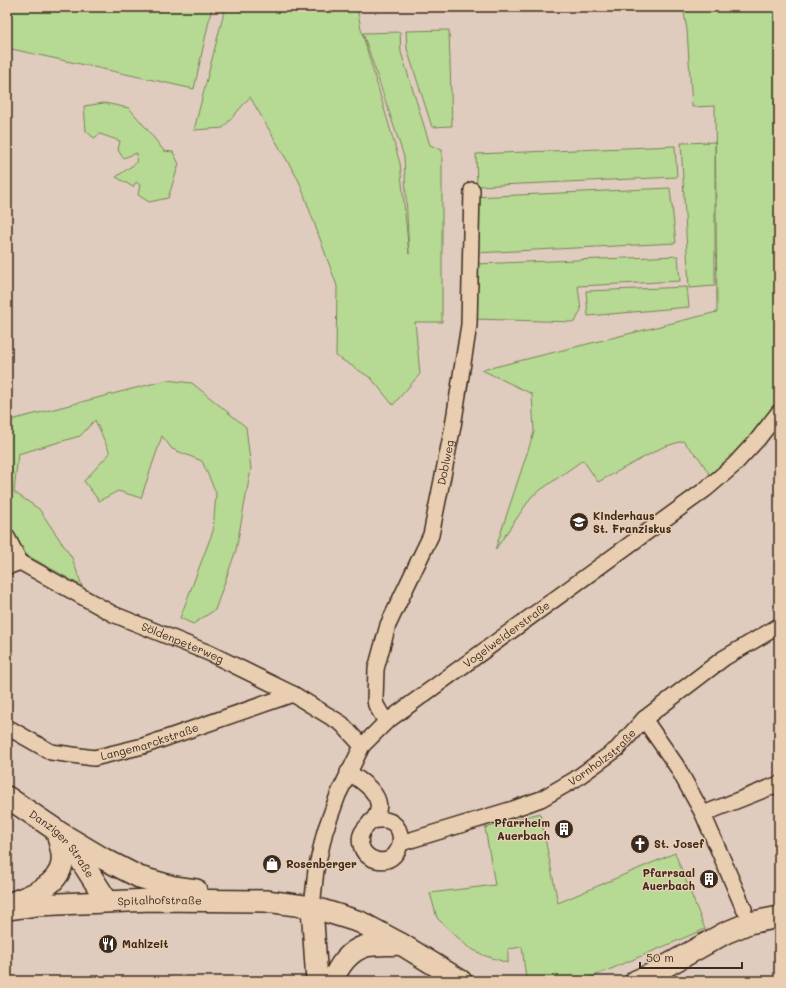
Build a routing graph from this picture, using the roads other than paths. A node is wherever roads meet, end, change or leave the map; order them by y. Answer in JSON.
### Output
{"nodes":[{"id":1,"x":472,"y":190,"type":"dead end"},
{"id":2,"x":779,"y":412,"type":"edge"},
{"id":3,"x":7,"y":537,"type":"edge"},
{"id":4,"x":14,"y":564,"type":"edge"},
{"id":5,"x":779,"y":626,"type":"edge"},
{"id":6,"x":293,"y":694,"type":"junction"},
{"id":7,"x":644,"y":720,"type":"junction"},
{"id":8,"x":386,"y":722,"type":"junction"},
{"id":9,"x":7,"y":727,"type":"edge"},
{"id":10,"x":362,"y":746,"type":"junction"},
{"id":11,"x":348,"y":772,"type":"junction"},
{"id":12,"x":779,"y":784,"type":"edge"},
{"id":13,"x":7,"y":797,"type":"edge"},
{"id":14,"x":703,"y":814,"type":"junction"},
{"id":15,"x":370,"y":822,"type":"junction"},
{"id":16,"x":56,"y":830,"type":"junction"},
{"id":17,"x":401,"y":843,"type":"junction"},
{"id":18,"x":107,"y":901,"type":"junction"},
{"id":19,"x":266,"y":901,"type":"junction"},
{"id":20,"x":7,"y":904,"type":"edge"},
{"id":21,"x":312,"y":907,"type":"junction"},
{"id":22,"x":7,"y":909,"type":"edge"},
{"id":23,"x":744,"y":909,"type":"dead end"},
{"id":24,"x":779,"y":917,"type":"edge"},
{"id":25,"x":401,"y":944,"type":"junction"},
{"id":26,"x":317,"y":981,"type":"edge"},
{"id":27,"x":333,"y":981,"type":"edge"},
{"id":28,"x":462,"y":981,"type":"edge"},
{"id":29,"x":636,"y":981,"type":"edge"}],
"edges":[{"from":1,"to":8,"type":"street","name":"Doblweg"},
{"from":2,"to":8,"type":"street","name":"Vogelweiderstraße"},
{"from":3,"to":4,"type":"street","name":"Söldenpeterweg"},
{"from":4,"to":6,"type":"street","name":"Söldenpeterweg"},
{"from":5,"to":7,"type":"street","name":"Vornholzstraße"},
{"from":6,"to":9,"type":"street","name":"Langemarckstraße"},
{"from":6,"to":10,"type":"street","name":"Söldenpeterweg"},
{"from":7,"to":14,"type":"street"},
{"from":7,"to":17,"type":"street","name":"Vornholzstraße"},
{"from":8,"to":10,"type":"street","name":"Vogelweiderstraße"},
{"from":10,"to":11,"type":"street","name":"Vogelweiderstraße"},
{"from":11,"to":15,"type":"street"},
{"from":11,"to":21,"type":"street","name":"Vogelweiderstraße"},
{"from":12,"to":14,"type":"street"},
{"from":13,"to":16,"type":"street","name":"Danziger Straße"},
{"from":14,"to":23,"type":"street"},
{"from":15,"to":17,"type":"street"},
{"from":15,"to":17,"type":"street"},
{"from":16,"to":18,"type":"street","name":"Danziger Straße"},
{"from":16,"to":19,"type":"street"},
{"from":16,"to":20,"type":"street"},
{"from":18,"to":19,"type":"street","name":"Spitalhofstraße"},
{"from":18,"to":22,"type":"street","name":"Spitalhofstraße"},
{"from":19,"to":21,"type":"street","name":"Spitalhofstraße"},
{"from":21,"to":25,"type":"street","name":"Spitalhofstraße"},
{"from":21,"to":26,"type":"street"},
{"from":24,"to":29,"type":"street"},
{"from":25,"to":27,"type":"street"},
{"from":25,"to":28,"type":"street","name":"Spitalhofstraße"}]}
